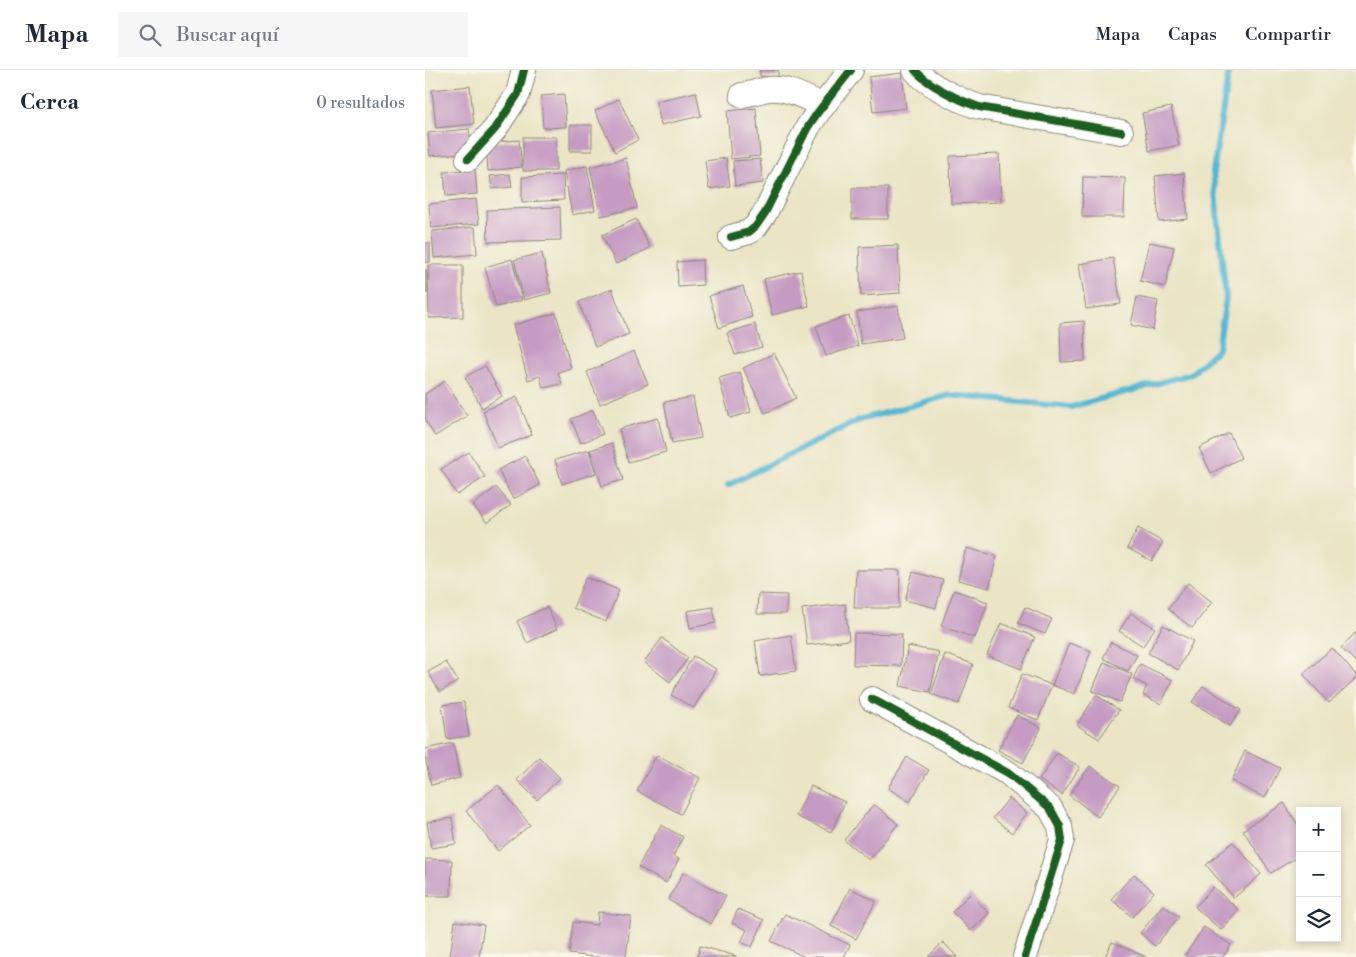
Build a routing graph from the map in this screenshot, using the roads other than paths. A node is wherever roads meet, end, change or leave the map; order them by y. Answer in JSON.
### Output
{"nodes":[{"id":1,"x":524,"y":70,"type":"edge"},
{"id":2,"x":851,"y":70,"type":"edge"},
{"id":3,"x":915,"y":70,"type":"edge"},
{"id":4,"x":742,"y":95,"type":"dead end"},
{"id":5,"x":823,"y":106,"type":"junction"},
{"id":6,"x":1121,"y":132,"type":"dead end"},
{"id":7,"x":468,"y":159,"type":"dead end"},
{"id":8,"x":731,"y":236,"type":"dead end"},
{"id":9,"x":873,"y":699,"type":"dead end"},
{"id":10,"x":1025,"y":957,"type":"edge"}],
"edges":[{"from":1,"to":7,"type":"street"},
{"from":2,"to":5,"type":"street"},
{"from":3,"to":6,"type":"street"},
{"from":4,"to":5,"type":"street"},
{"from":5,"to":8,"type":"street"},
{"from":9,"to":10,"type":"street"}]}
